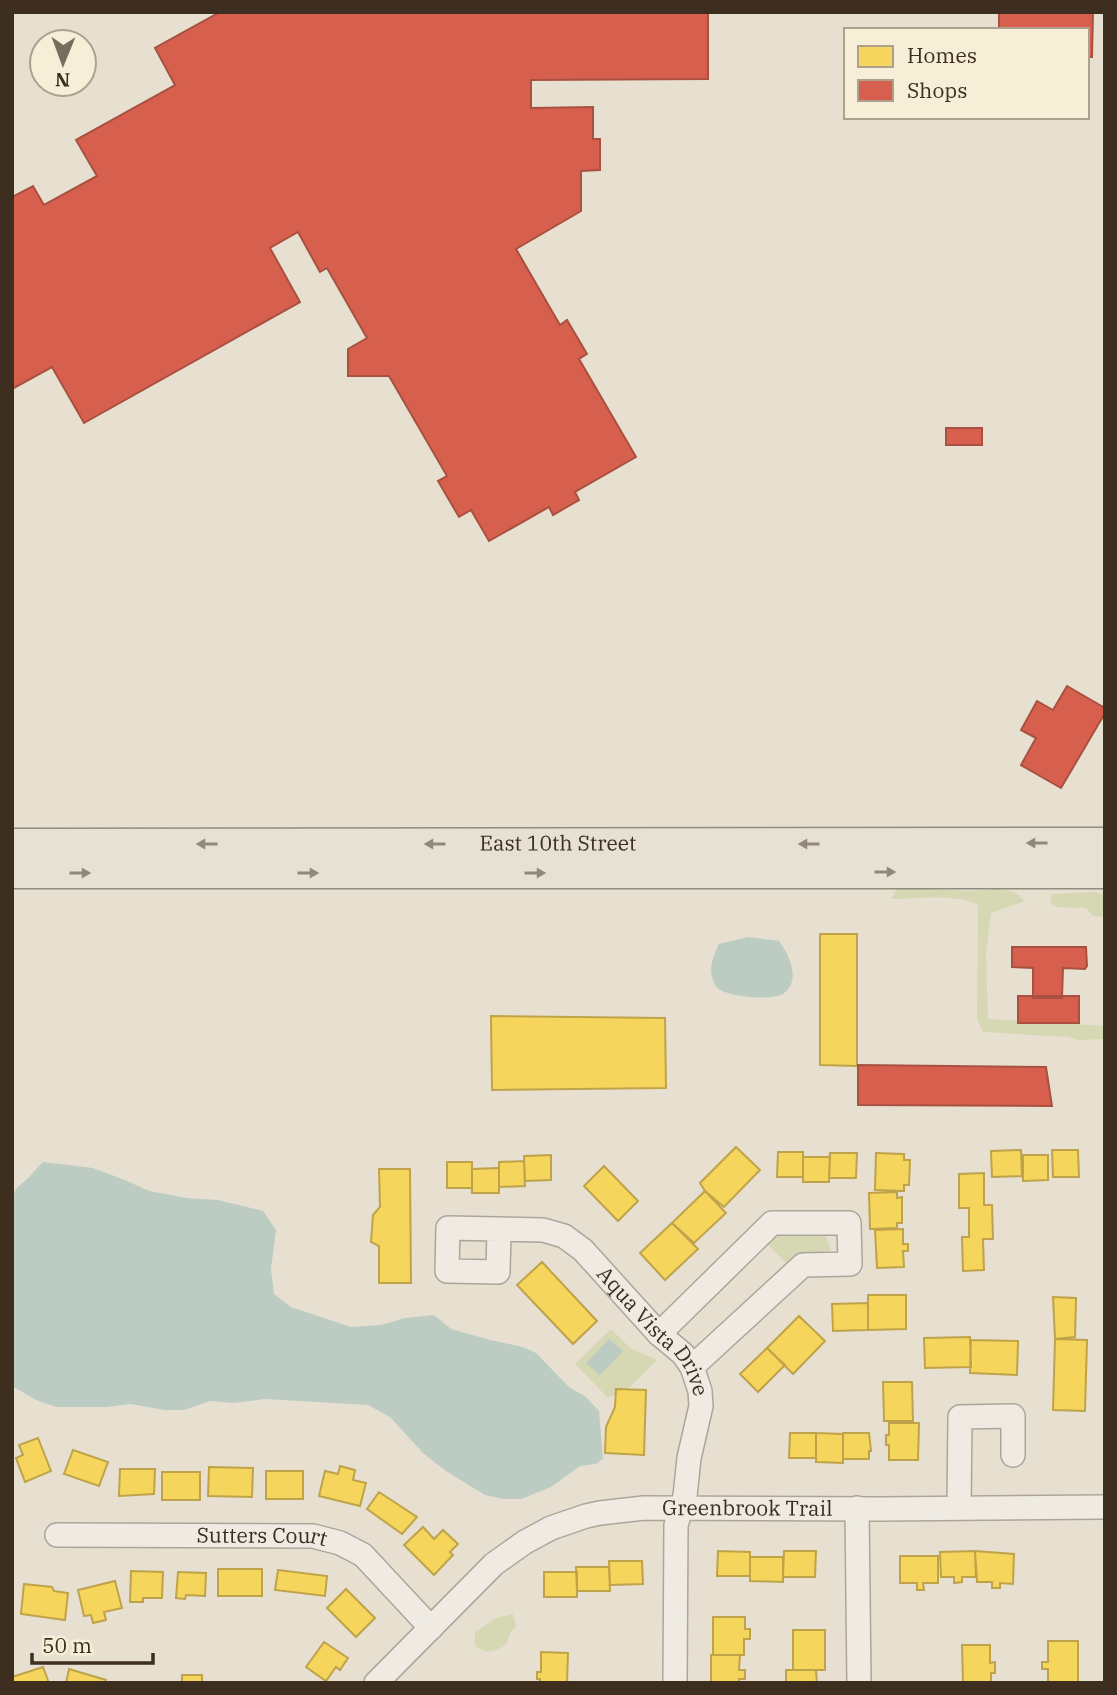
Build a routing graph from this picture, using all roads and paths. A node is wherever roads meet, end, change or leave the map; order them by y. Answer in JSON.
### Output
{"nodes":[{"id":1,"x":1105,"y":843,"type":"edge"},
{"id":2,"x":12,"y":844,"type":"edge"},
{"id":3,"x":12,"y":873,"type":"edge"},
{"id":4,"x":1105,"y":873,"type":"edge"},
{"id":5,"x":499,"y":1230,"type":"dead end"},
{"id":6,"x":659,"y":1334,"type":"junction"},
{"id":7,"x":692,"y":1367,"type":"junction"},
{"id":8,"x":1013,"y":1455,"type":"dead end"},
{"id":9,"x":1105,"y":1507,"type":"edge"},
{"id":10,"x":681,"y":1508,"type":"junction"},
{"id":11,"x":857,"y":1508,"type":"junction"},
{"id":12,"x":959,"y":1508,"type":"junction"},
{"id":13,"x":57,"y":1535,"type":"dead end"},
{"id":14,"x":431,"y":1628,"type":"junction"},
{"id":15,"x":376,"y":1683,"type":"edge"},
{"id":16,"x":675,"y":1683,"type":"edge"},
{"id":17,"x":859,"y":1683,"type":"edge"}],
"edges":[{"from":1,"to":2,"type":"main road","name":"East 10th Street","one_way":true},
{"from":3,"to":4,"type":"main road","name":"East 10th Street","one_way":true},
{"from":5,"to":6,"type":"street","name":"Aqua Vista Drive"},
{"from":6,"to":7,"type":"street","name":"Aqua Vista Drive"},
{"from":6,"to":7,"type":"street"},
{"from":7,"to":10,"type":"street","name":"Aqua Vista Drive"},
{"from":8,"to":12,"type":"street"},
{"from":9,"to":12,"type":"street","name":"Greenbrook Trail"},
{"from":10,"to":11,"type":"street","name":"Greenbrook Trail"},
{"from":10,"to":14,"type":"street","name":"Greenbrook Trail"},
{"from":10,"to":16,"type":"street","name":"Aqua Vista Drive"},
{"from":11,"to":12,"type":"street","name":"Greenbrook Trail"},
{"from":11,"to":17,"type":"street"},
{"from":13,"to":14,"type":"street","name":"Sutters Court"},
{"from":14,"to":15,"type":"street","name":"Greenbrook Trail"}]}
